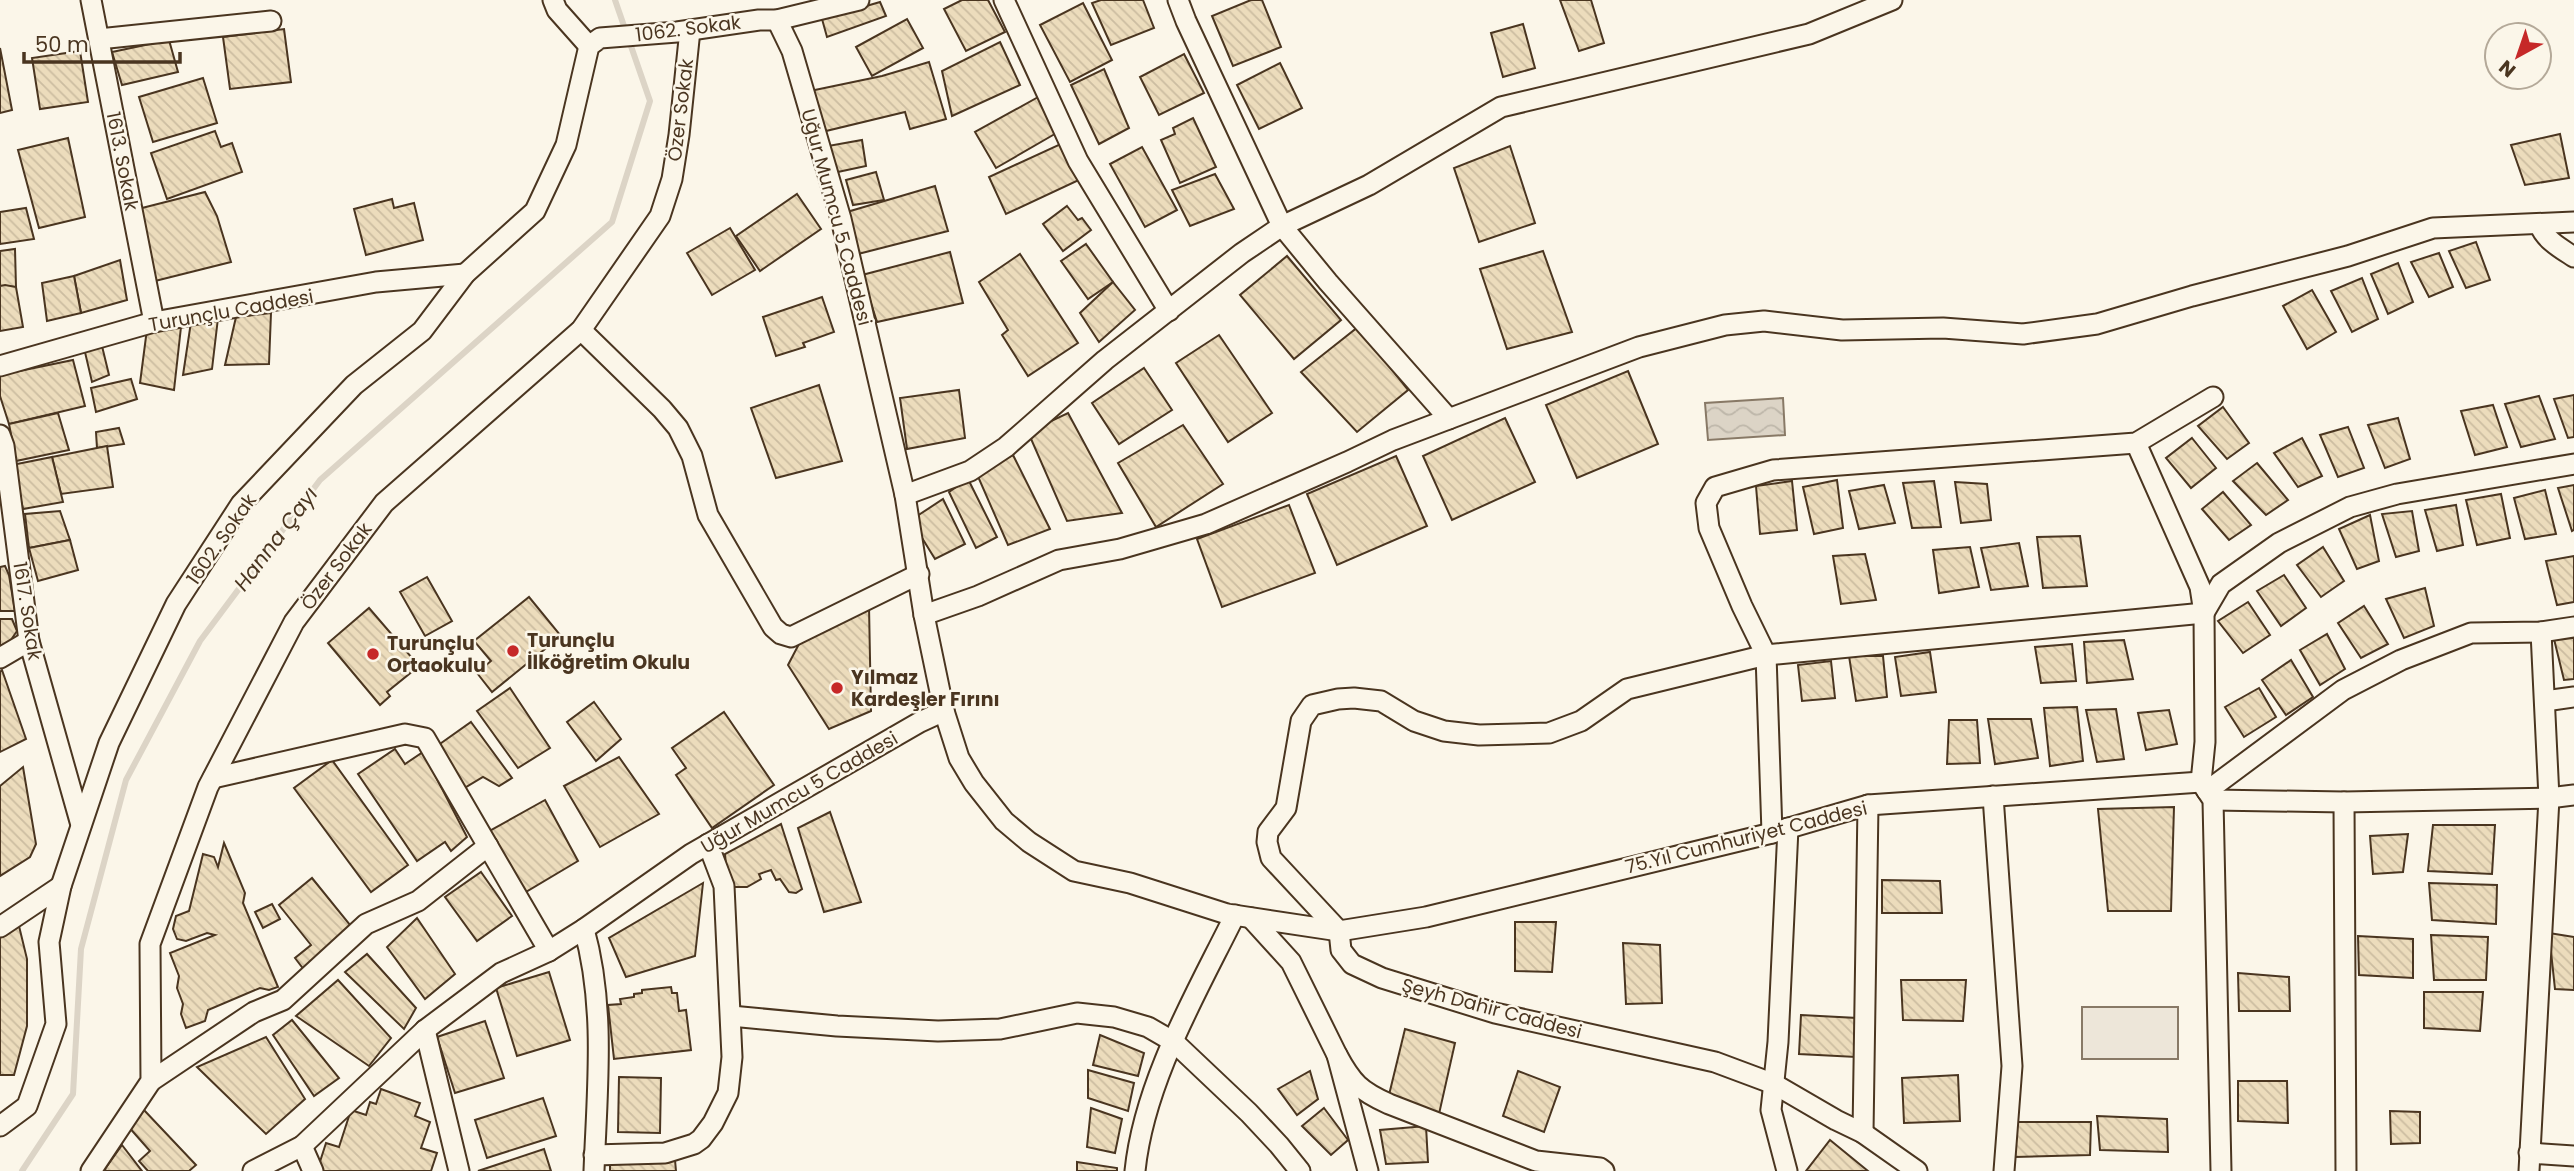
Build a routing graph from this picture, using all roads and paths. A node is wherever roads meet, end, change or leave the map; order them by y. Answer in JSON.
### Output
{"nodes":[{"id":1,"x":91,"y":0,"type":"edge"},
{"id":2,"x":553,"y":0,"type":"edge"},
{"id":3,"x":859,"y":0,"type":"edge"},
{"id":4,"x":1003,"y":0,"type":"edge"},
{"id":5,"x":1178,"y":0,"type":"edge"},
{"id":6,"x":1892,"y":0,"type":"edge"},
{"id":7,"x":837,"y":3,"type":"edge"},
{"id":8,"x":777,"y":20,"type":"junction"},
{"id":9,"x":271,"y":21,"type":"dead end"},
{"id":10,"x":683,"y":31,"type":"junction"},
{"id":11,"x":99,"y":40,"type":"junction"},
{"id":12,"x":594,"y":42,"type":"junction"},
{"id":13,"x":2574,"y":222,"type":"edge"},
{"id":14,"x":2539,"y":224,"type":"junction"},
{"id":15,"x":1282,"y":226,"type":"junction"},
{"id":16,"x":2574,"y":257,"type":"edge"},
{"id":17,"x":465,"y":274,"type":"junction"},
{"id":18,"x":1169,"y":311,"type":"junction"},
{"id":19,"x":154,"y":322,"type":"junction"},
{"id":20,"x":581,"y":330,"type":"junction"},
{"id":21,"x":0,"y":366,"type":"edge"},
{"id":22,"x":2213,"y":397,"type":"dead end"},
{"id":23,"x":1449,"y":419,"type":"junction"},
{"id":24,"x":0,"y":435,"type":"edge"},
{"id":25,"x":2136,"y":443,"type":"junction"},
{"id":26,"x":2574,"y":464,"type":"edge"},
{"id":27,"x":905,"y":495,"type":"junction"},
{"id":28,"x":919,"y":574,"type":"junction"},
{"id":29,"x":2204,"y":613,"type":"junction"},
{"id":30,"x":924,"y":615,"type":"junction"},
{"id":31,"x":2574,"y":627,"type":"edge"},
{"id":32,"x":2541,"y":632,"type":"junction"},
{"id":33,"x":29,"y":641,"type":"junction"},
{"id":34,"x":1766,"y":655,"type":"junction"},
{"id":35,"x":0,"y":659,"type":"edge"},
{"id":36,"x":2574,"y":697,"type":"edge"},
{"id":37,"x":2545,"y":701,"type":"junction"},
{"id":38,"x":944,"y":711,"type":"junction"},
{"id":39,"x":213,"y":778,"type":"junction"},
{"id":40,"x":2207,"y":791,"type":"junction"},
{"id":41,"x":2574,"y":795,"type":"edge"},
{"id":42,"x":1993,"y":796,"type":"junction"},
{"id":43,"x":2549,"y":798,"type":"junction"},
{"id":44,"x":2344,"y":802,"type":"junction"},
{"id":45,"x":1868,"y":805,"type":"junction"},
{"id":46,"x":81,"y":825,"type":"junction"},
{"id":47,"x":1780,"y":830,"type":"junction"},
{"id":48,"x":708,"y":844,"type":"junction"},
{"id":49,"x":488,"y":846,"type":"junction"},
{"id":50,"x":61,"y":886,"type":"junction"},
{"id":51,"x":1243,"y":916,"type":"junction"},
{"id":52,"x":0,"y":927,"type":"edge"},
{"id":53,"x":584,"y":929,"type":"junction"},
{"id":54,"x":1339,"y":931,"type":"junction"},
{"id":55,"x":549,"y":951,"type":"junction"},
{"id":56,"x":730,"y":1016,"type":"junction"},
{"id":57,"x":425,"y":1030,"type":"junction"},
{"id":58,"x":1174,"y":1042,"type":"junction"},
{"id":59,"x":1337,"y":1055,"type":"junction"},
{"id":60,"x":151,"y":1081,"type":"junction"},
{"id":61,"x":1774,"y":1084,"type":"junction"},
{"id":62,"x":0,"y":1126,"type":"edge"},
{"id":63,"x":1863,"y":1132,"type":"junction"},
{"id":64,"x":302,"y":1146,"type":"junction"},
{"id":65,"x":2574,"y":1156,"type":"edge"},
{"id":66,"x":2529,"y":1162,"type":"edge"},
{"id":67,"x":594,"y":1163,"type":"edge"},
{"id":68,"x":91,"y":1171,"type":"edge"},
{"id":69,"x":253,"y":1171,"type":"edge"},
{"id":70,"x":313,"y":1171,"type":"edge"},
{"id":71,"x":459,"y":1171,"type":"edge"},
{"id":72,"x":1135,"y":1171,"type":"edge"},
{"id":73,"x":1300,"y":1171,"type":"edge"},
{"id":74,"x":1368,"y":1171,"type":"edge"},
{"id":75,"x":1604,"y":1171,"type":"edge"},
{"id":76,"x":1787,"y":1171,"type":"edge"},
{"id":77,"x":1917,"y":1171,"type":"edge"},
{"id":78,"x":2004,"y":1171,"type":"edge"},
{"id":79,"x":2221,"y":1171,"type":"edge"},
{"id":80,"x":2346,"y":1171,"type":"edge"}],
"edges":[{"from":1,"to":11,"type":"street","name":"1613. Sokak"},
{"from":2,"to":12,"type":"street"},
{"from":3,"to":7,"type":"street","name":"1062. Sokak"},
{"from":4,"to":18,"type":"street"},
{"from":5,"to":15,"type":"street"},
{"from":6,"to":15,"type":"street"},
{"from":7,"to":8,"type":"street","name":"1062. Sokak"},
{"from":8,"to":10,"type":"street","name":"1062. Sokak"},
{"from":8,"to":27,"type":"street","name":"Uğur Mumcu 5 Caddesi"},
{"from":9,"to":11,"type":"street"},
{"from":10,"to":12,"type":"street","name":"1062. Sokak"},
{"from":10,"to":20,"type":"street","name":"Özer Sokak"},
{"from":11,"to":19,"type":"street","name":"1613. Sokak"},
{"from":12,"to":17,"type":"street","name":"1602. Sokak"},
{"from":13,"to":14,"type":"street"},
{"from":14,"to":16,"type":"street"},
{"from":14,"to":23,"type":"street"},
{"from":15,"to":18,"type":"street"},
{"from":15,"to":23,"type":"street"},
{"from":17,"to":19,"type":"street","name":"Turunçlu Caddesi"},
{"from":17,"to":46,"type":"street","name":"1602. Sokak"},
{"from":18,"to":27,"type":"street"},
{"from":19,"to":21,"type":"street","name":"Turunçlu Caddesi"},
{"from":20,"to":28,"type":"street"},
{"from":20,"to":39,"type":"street","name":"Özer Sokak"},
{"from":22,"to":25,"type":"street"},
{"from":23,"to":30,"type":"street"},
{"from":24,"to":33,"type":"street","name":"1617. Sokak"},
{"from":25,"to":29,"type":"street"},
{"from":25,"to":34,"type":"street"},
{"from":26,"to":29,"type":"street"},
{"from":27,"to":28,"type":"street","name":"Uğur Mumcu 5 Caddesi"},
{"from":28,"to":30,"type":"street","name":"Uğur Mumcu 5 Caddesi"},
{"from":29,"to":34,"type":"street"},
{"from":29,"to":40,"type":"street"},
{"from":30,"to":38,"type":"street","name":"Uğur Mumcu 5 Caddesi"},
{"from":31,"to":32,"type":"street"},
{"from":32,"to":37,"type":"street"},
{"from":32,"to":40,"type":"street"},
{"from":33,"to":35,"type":"street"},
{"from":33,"to":46,"type":"street","name":"1617. Sokak"},
{"from":34,"to":47,"type":"street"},
{"from":34,"to":54,"type":"street"},
{"from":36,"to":37,"type":"street"},
{"from":37,"to":43,"type":"street"},
{"from":38,"to":48,"type":"street","name":"Uğur Mumcu 5 Caddesi"},
{"from":38,"to":51,"type":"street"},
{"from":39,"to":49,"type":"street"},
{"from":39,"to":60,"type":"street","name":"Özer Sokak"},
{"from":40,"to":42,"type":"street","name":"75.Yıl Cumhuriyet Caddesi"},
{"from":40,"to":44,"type":"street","name":"75.Yıl Cumhuriyet Caddesi"},
{"from":40,"to":79,"type":"street"},
{"from":41,"to":43,"type":"street","name":"75.Yıl Cumhuriyet Caddesi"},
{"from":42,"to":45,"type":"street","name":"75.Yıl Cumhuriyet Caddesi"},
{"from":42,"to":78,"type":"street"},
{"from":43,"to":44,"type":"street","name":"75.Yıl Cumhuriyet Caddesi"},
{"from":43,"to":66,"type":"street"},
{"from":44,"to":80,"type":"street"},
{"from":45,"to":47,"type":"street","name":"75.Yıl Cumhuriyet Caddesi"},
{"from":45,"to":63,"type":"street"},
{"from":46,"to":50,"type":"street","name":"1602. Sokak"},
{"from":47,"to":54,"type":"street","name":"75.Yıl Cumhuriyet Caddesi"},
{"from":47,"to":61,"type":"street"},
{"from":48,"to":53,"type":"street","name":"Uğur Mumcu 5 Caddesi"},
{"from":48,"to":56,"type":"street"},
{"from":49,"to":55,"type":"street"},
{"from":49,"to":60,"type":"street"},
{"from":50,"to":52,"type":"street"},
{"from":50,"to":62,"type":"street","name":"1602. Sokak"},
{"from":51,"to":54,"type":"street"},
{"from":51,"to":58,"type":"street"},
{"from":51,"to":59,"type":"street"},
{"from":53,"to":55,"type":"street","name":"Uğur Mumcu 5 Caddesi"},
{"from":53,"to":67,"type":"street"},
{"from":54,"to":61,"type":"street","name":"Şeyh Dahir Caddesi"},
{"from":55,"to":57,"type":"street","name":"Uğur Mumcu 5 Caddesi"},
{"from":56,"to":58,"type":"street"},
{"from":56,"to":67,"type":"street"},
{"from":57,"to":64,"type":"street","name":"Uğur Mumcu 5 Caddesi"},
{"from":57,"to":71,"type":"street"},
{"from":58,"to":72,"type":"street"},
{"from":58,"to":73,"type":"street"},
{"from":59,"to":74,"type":"street"},
{"from":59,"to":75,"type":"street"},
{"from":60,"to":68,"type":"street"},
{"from":61,"to":63,"type":"street","name":"Şeyh Dahir Caddesi"},
{"from":61,"to":76,"type":"street"},
{"from":63,"to":77,"type":"street","name":"Şeyh Dahir Caddesi"},
{"from":64,"to":69,"type":"street","name":"Uğur Mumcu 5 Caddesi"},
{"from":64,"to":70,"type":"street"},
{"from":65,"to":66,"type":"street"}]}
